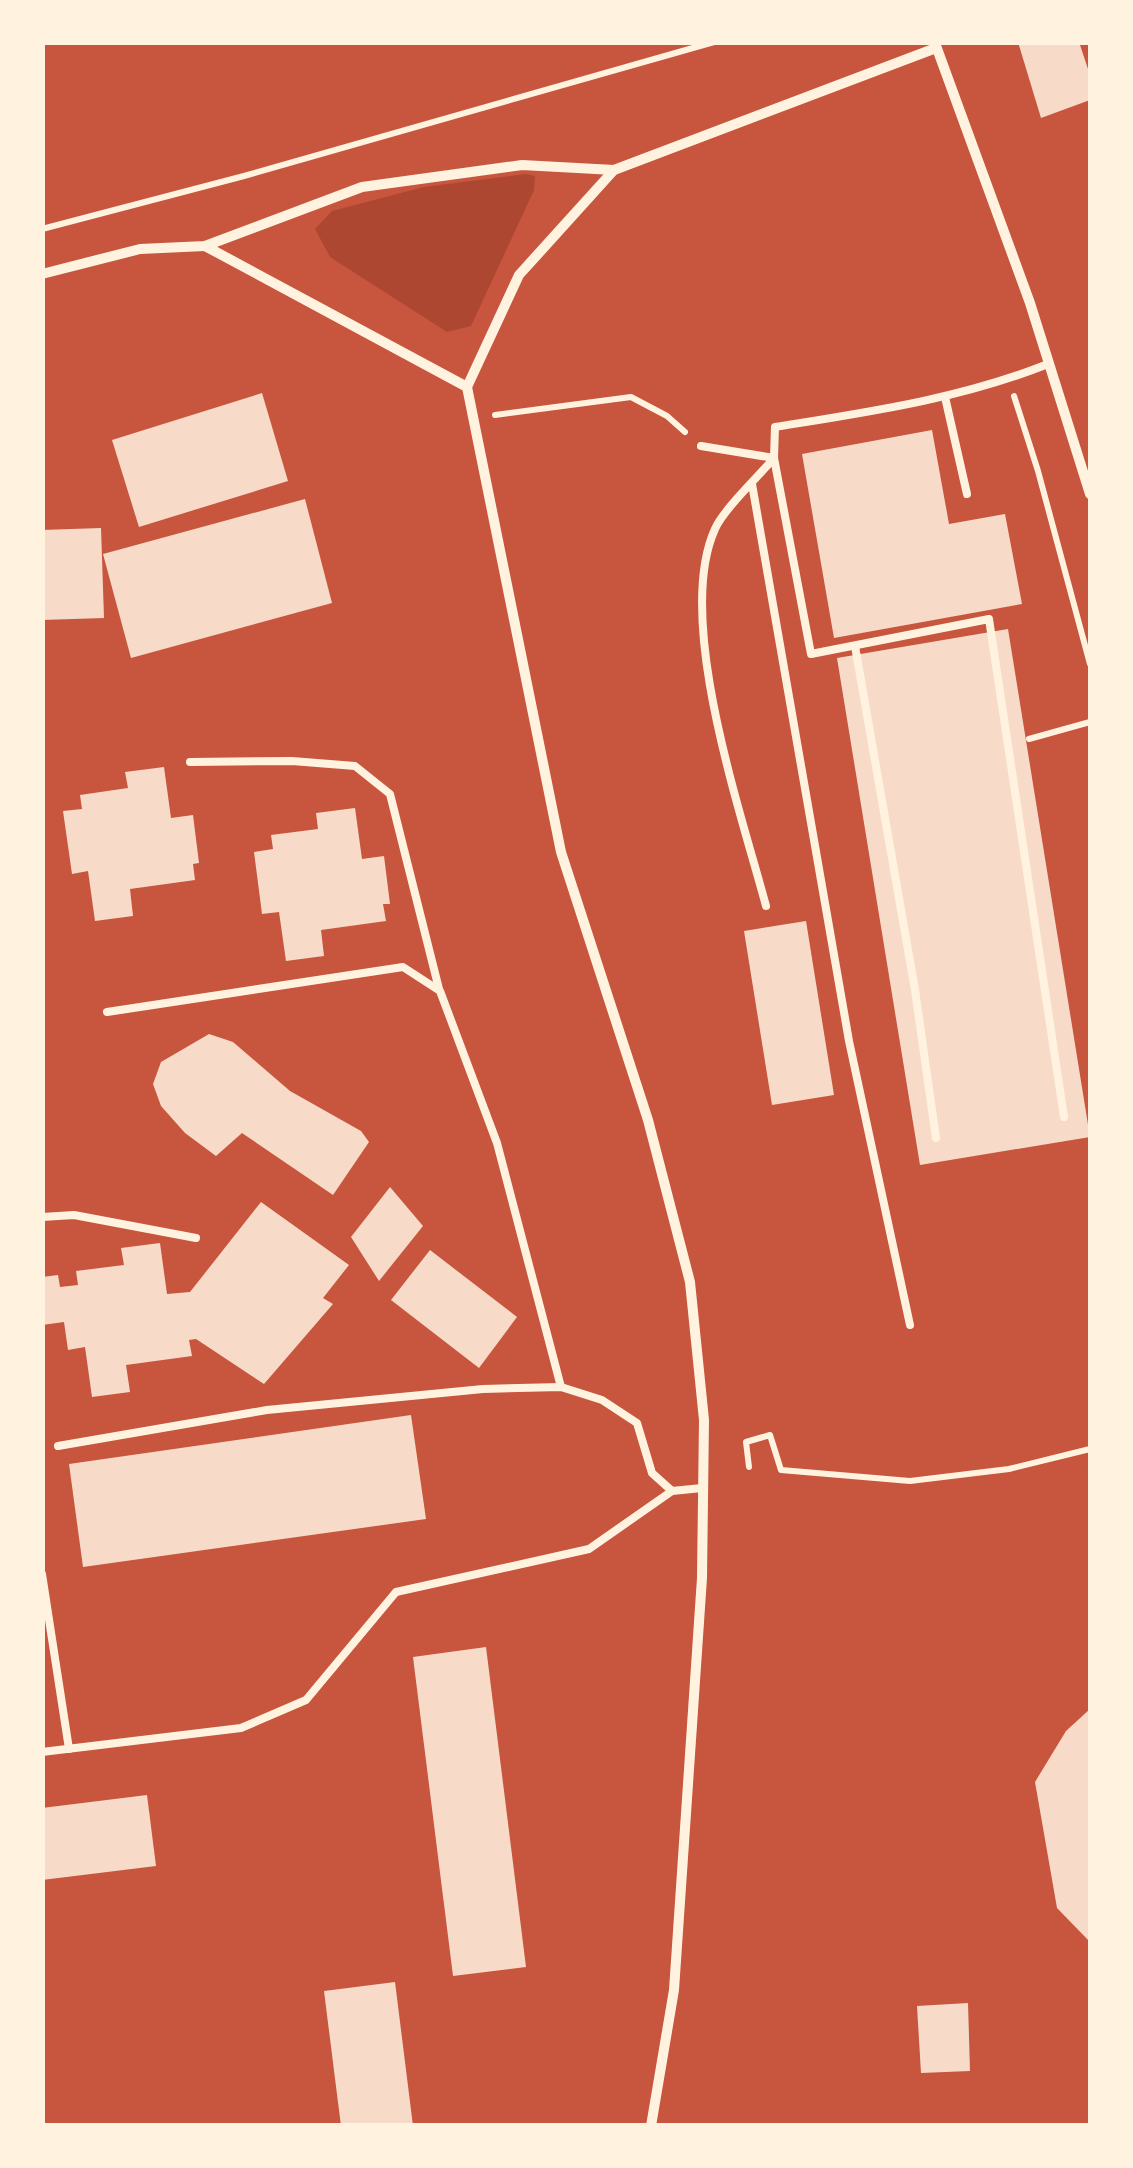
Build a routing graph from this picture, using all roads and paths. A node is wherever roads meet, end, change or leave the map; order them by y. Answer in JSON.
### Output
{"nodes":[{"id":1,"x":714,"y":42,"type":"edge"},
{"id":2,"x":936,"y":45,"type":"edge"},
{"id":3,"x":614,"y":170,"type":"junction"},
{"id":4,"x":42,"y":229,"type":"edge"},
{"id":5,"x":206,"y":246,"type":"junction"},
{"id":6,"x":42,"y":274,"type":"edge"},
{"id":7,"x":1048,"y":364,"type":"junction"},
{"id":8,"x":1009,"y":380,"type":"junction"},
{"id":9,"x":467,"y":388,"type":"junction"},
{"id":10,"x":945,"y":397,"type":"junction"},
{"id":11,"x":473,"y":417,"type":"junction"},
{"id":12,"x":701,"y":446,"type":"joint"},
{"id":13,"x":774,"y":458,"type":"junction"},
{"id":14,"x":752,"y":484,"type":"junction"},
{"id":15,"x":966,"y":494,"type":"dead end"},
{"id":16,"x":1090,"y":494,"type":"edge"},
{"id":17,"x":855,"y":646,"type":"junction"},
{"id":18,"x":1090,"y":664,"type":"edge"},
{"id":19,"x":1090,"y":722,"type":"edge"},
{"id":20,"x":1054,"y":734,"type":"dead end"},
{"id":21,"x":190,"y":762,"type":"dead end"},
{"id":22,"x":766,"y":906,"type":"dead end"},
{"id":23,"x":440,"y":990,"type":"junction"},
{"id":24,"x":108,"y":1012,"type":"dead end"},
{"id":25,"x":1064,"y":1117,"type":"dead end"},
{"id":26,"x":936,"y":1138,"type":"dead end"},
{"id":27,"x":42,"y":1217,"type":"edge"},
{"id":28,"x":196,"y":1238,"type":"dead end"},
{"id":29,"x":910,"y":1325,"type":"dead end"},
{"id":30,"x":560,"y":1387,"type":"junction"},
{"id":31,"x":58,"y":1446,"type":"dead end"},
{"id":32,"x":1090,"y":1449,"type":"edge"},
{"id":33,"x":749,"y":1467,"type":"dead end"},
{"id":34,"x":702,"y":1488,"type":"junction"},
{"id":35,"x":672,"y":1492,"type":"junction"},
{"id":36,"x":42,"y":1574,"type":"edge"},
{"id":37,"x":69,"y":1749,"type":"junction"},
{"id":38,"x":42,"y":1752,"type":"edge"},
{"id":39,"x":650,"y":2126,"type":"edge"}],
"edges":[{"from":1,"to":4,"type":"path"},
{"from":2,"to":3,"type":"street"},
{"from":2,"to":7,"type":"street"},
{"from":3,"to":5,"type":"street"},
{"from":3,"to":9,"type":"street"},
{"from":5,"to":6,"type":"street"},
{"from":5,"to":9,"type":"street"},
{"from":7,"to":8,"type":"lane"},
{"from":7,"to":16,"type":"street"},
{"from":8,"to":10,"type":"lane"},
{"from":8,"to":18,"type":"path"},
{"from":9,"to":11,"type":"street"},
{"from":10,"to":13,"type":"lane"},
{"from":10,"to":15,"type":"lane"},
{"from":11,"to":12,"type":"path"},
{"from":11,"to":34,"type":"street"},
{"from":12,"to":13,"type":"lane"},
{"from":13,"to":14,"type":"lane"},
{"from":13,"to":17,"type":"lane"},
{"from":14,"to":22,"type":"lane"},
{"from":14,"to":29,"type":"lane"},
{"from":17,"to":25,"type":"lane"},
{"from":17,"to":26,"type":"lane"},
{"from":19,"to":20,"type":"path"},
{"from":21,"to":23,"type":"lane"},
{"from":23,"to":24,"type":"lane"},
{"from":23,"to":30,"type":"lane"},
{"from":27,"to":28,"type":"lane"},
{"from":30,"to":31,"type":"lane"},
{"from":30,"to":35,"type":"lane"},
{"from":32,"to":33,"type":"path"},
{"from":34,"to":35,"type":"lane"},
{"from":34,"to":39,"type":"street"},
{"from":35,"to":37,"type":"lane"},
{"from":36,"to":37,"type":"lane"},
{"from":37,"to":38,"type":"lane"}]}
